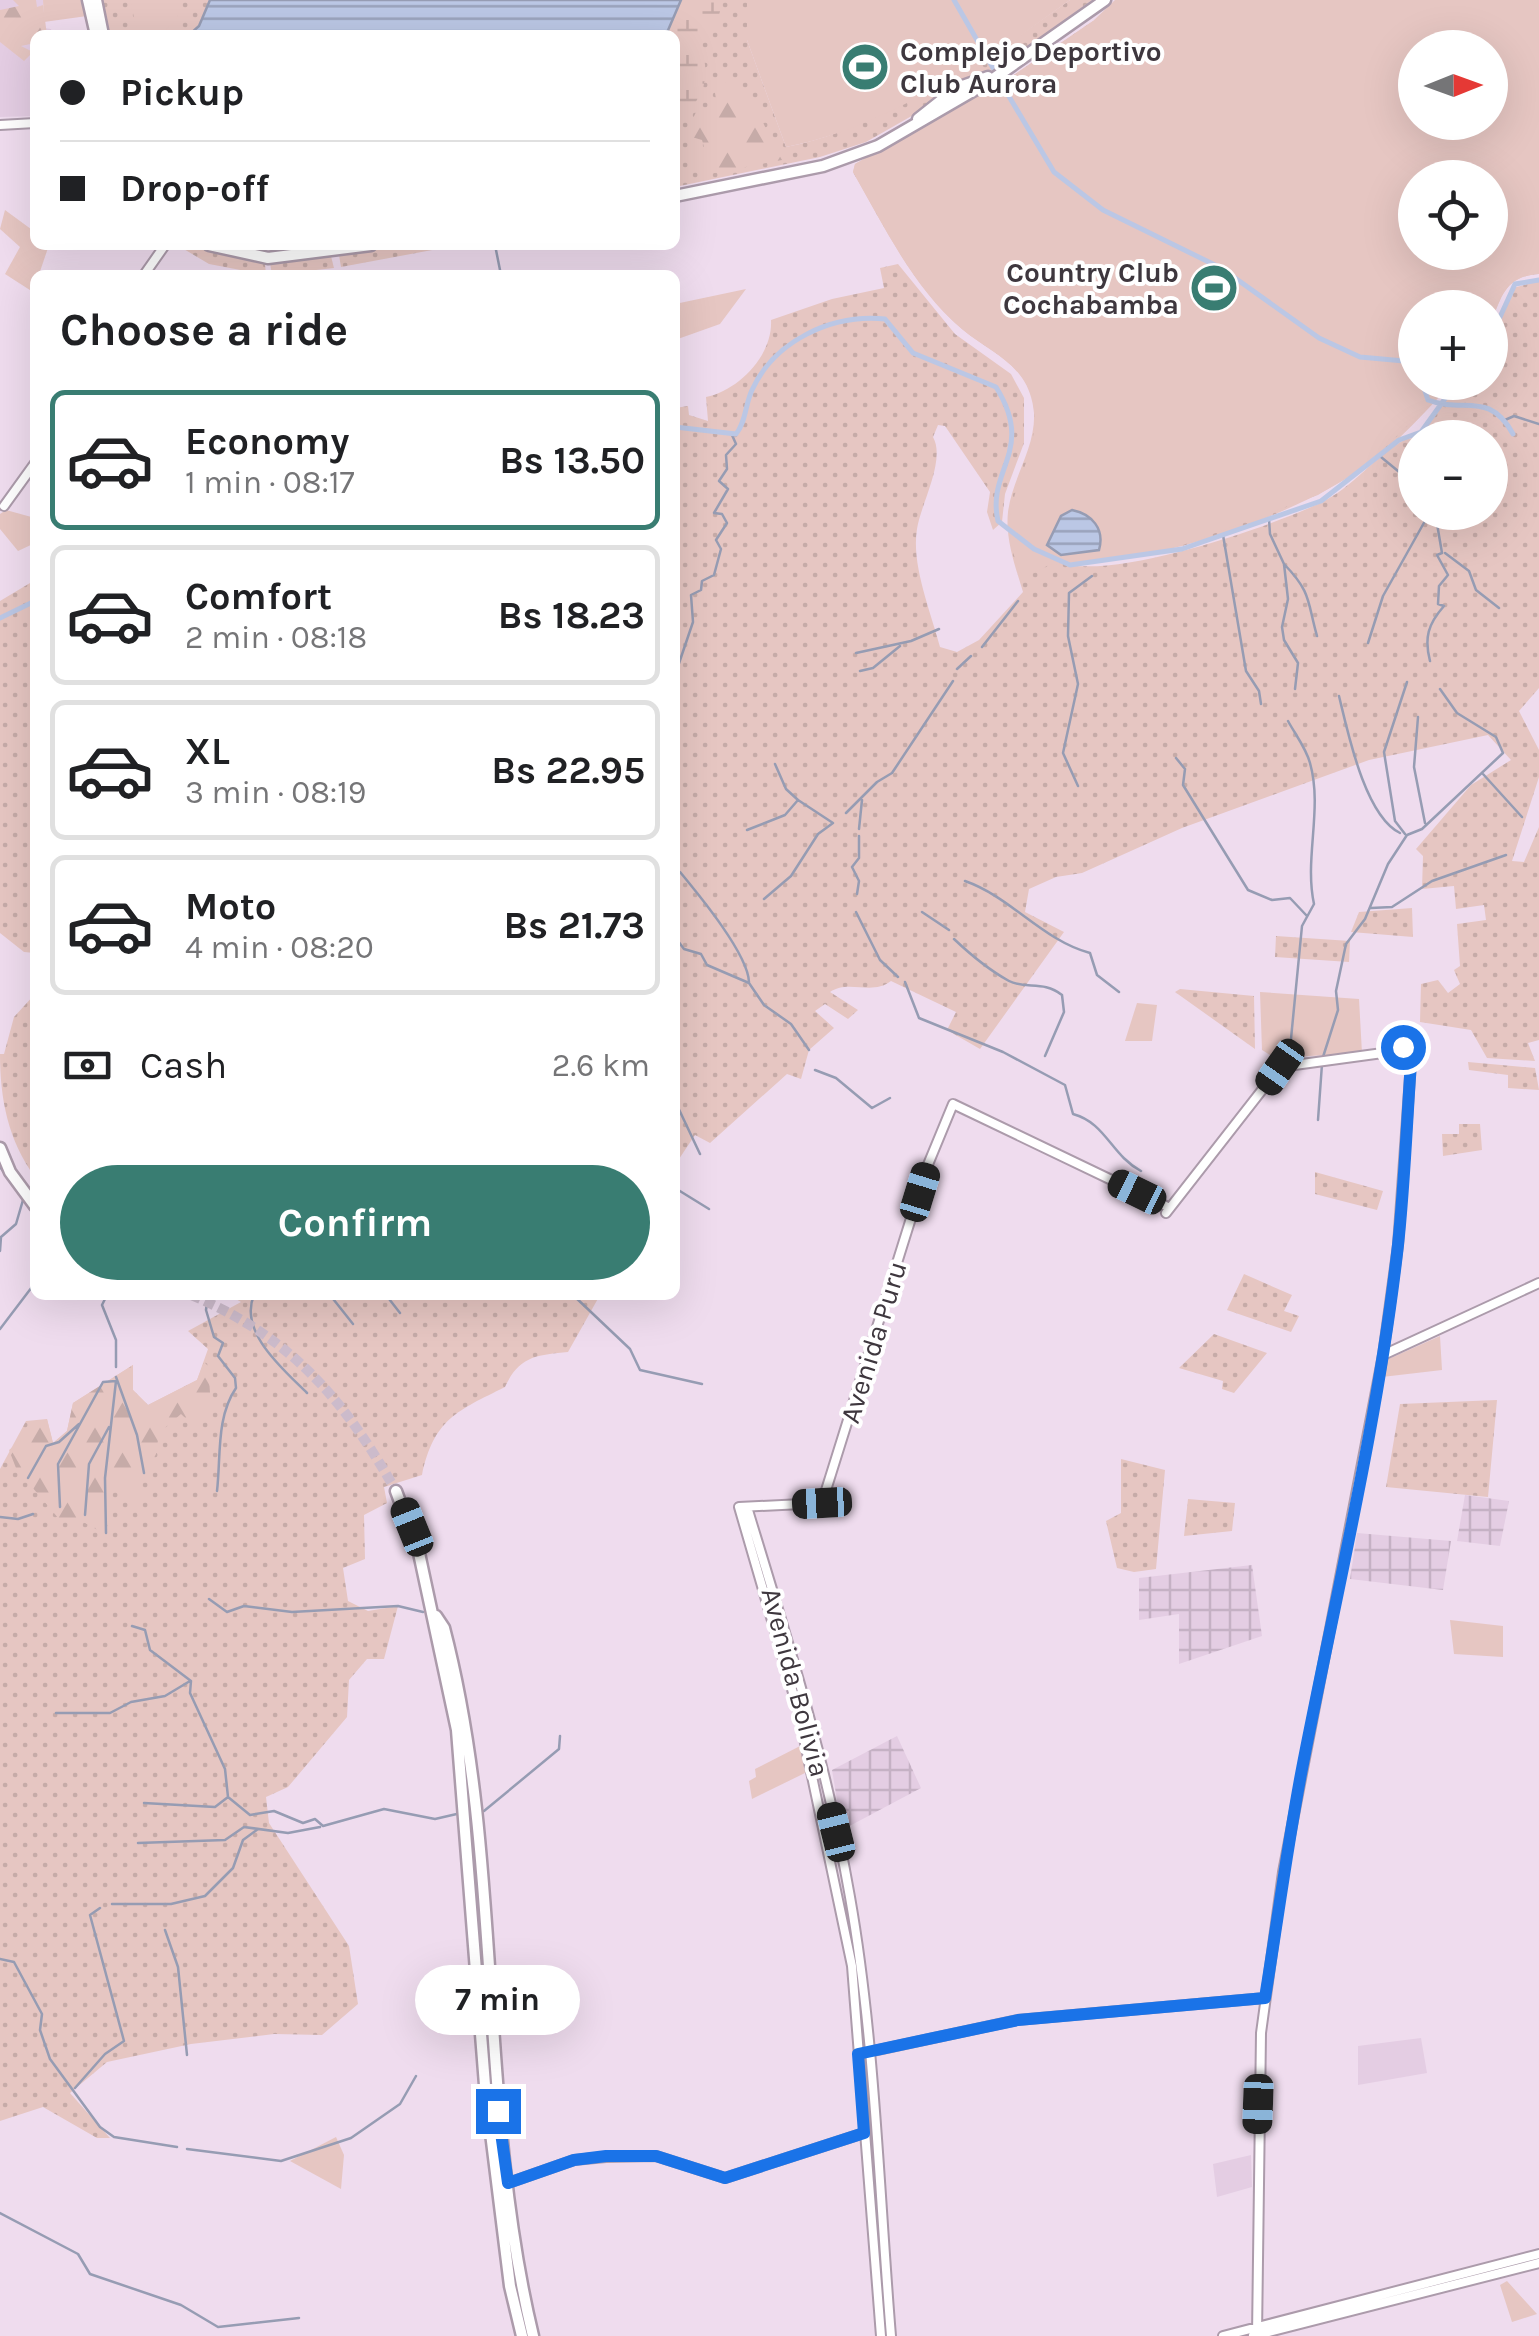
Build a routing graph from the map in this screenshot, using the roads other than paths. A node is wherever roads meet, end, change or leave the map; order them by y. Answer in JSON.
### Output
{"nodes":[{"id":1,"x":88,"y":0,"type":"edge"},
{"id":2,"x":96,"y":0,"type":"edge"},
{"id":3,"x":1105,"y":0,"type":"edge"},
{"id":4,"x":98,"y":30,"type":"edge"},
{"id":5,"x":99,"y":30,"type":"edge"},
{"id":6,"x":999,"y":74,"type":"junction"},
{"id":7,"x":30,"y":122,"type":"edge"},
{"id":8,"x":0,"y":125,"type":"edge"},
{"id":9,"x":680,"y":192,"type":"edge"},
{"id":10,"x":680,"y":192,"type":"edge"},
{"id":11,"x":232,"y":250,"type":"edge"},
{"id":12,"x":331,"y":250,"type":"edge"},
{"id":13,"x":30,"y":469,"type":"edge"},
{"id":14,"x":1,"y":507,"type":"edge"},
{"id":15,"x":0,"y":1148,"type":"edge"},
{"id":16,"x":30,"y":1199,"type":"edge"},
{"id":17,"x":1539,"y":1283,"type":"edge"},
{"id":18,"x":1382,"y":1354,"type":"junction"},
{"id":19,"x":396,"y":1491,"type":"tunnel mouth"},
{"id":20,"x":743,"y":1507,"type":"joint"},
{"id":21,"x":470,"y":1822,"type":"junction"},
{"id":22,"x":1265,"y":1998,"type":"junction"},
{"id":23,"x":863,"y":2053,"type":"junction"},
{"id":24,"x":868,"y":2132,"type":"junction"},
{"id":25,"x":508,"y":2183,"type":"junction"},
{"id":26,"x":1539,"y":2254,"type":"edge"},
{"id":27,"x":1539,"y":2263,"type":"edge"},
{"id":28,"x":1256,"y":2333,"type":"edge"},
{"id":29,"x":522,"y":2336,"type":"edge"},
{"id":30,"x":532,"y":2336,"type":"edge"},
{"id":31,"x":881,"y":2336,"type":"edge"},
{"id":32,"x":891,"y":2336,"type":"edge"},
{"id":33,"x":1224,"y":2336,"type":"edge"}],
"edges":[{"from":1,"to":4,"type":"main road"},
{"from":2,"to":5,"type":"main road"},
{"from":3,"to":6,"type":"main road"},
{"from":6,"to":9,"type":"main road"},
{"from":6,"to":10,"type":"main road"},
{"from":7,"to":8,"type":"street"},
{"from":11,"to":12,"type":"main road"},
{"from":13,"to":14,"type":"street"},
{"from":15,"to":16,"type":"main road"},
{"from":17,"to":18,"type":"street"},
{"from":18,"to":20,"type":"street","name":"Avenida Puru"},
{"from":18,"to":22,"type":"street"},
{"from":19,"to":21,"type":"main road"},
{"from":20,"to":23,"type":"street","name":"Avenida Bolivia"},
{"from":21,"to":25,"type":"main road"},
{"from":21,"to":29,"type":"main road"},
{"from":22,"to":23,"type":"street"},
{"from":22,"to":28,"type":"street"},
{"from":23,"to":24,"type":"street","name":"Avenida Bolivia"},
{"from":24,"to":25,"type":"street"},
{"from":24,"to":31,"type":"street","name":"Avenida Bolivia"},
{"from":24,"to":32,"type":"street","name":"Avenida Bolivia"},
{"from":25,"to":30,"type":"main road"},
{"from":26,"to":28,"type":"street"},
{"from":27,"to":28,"type":"street"},
{"from":28,"to":33,"type":"street"}]}
